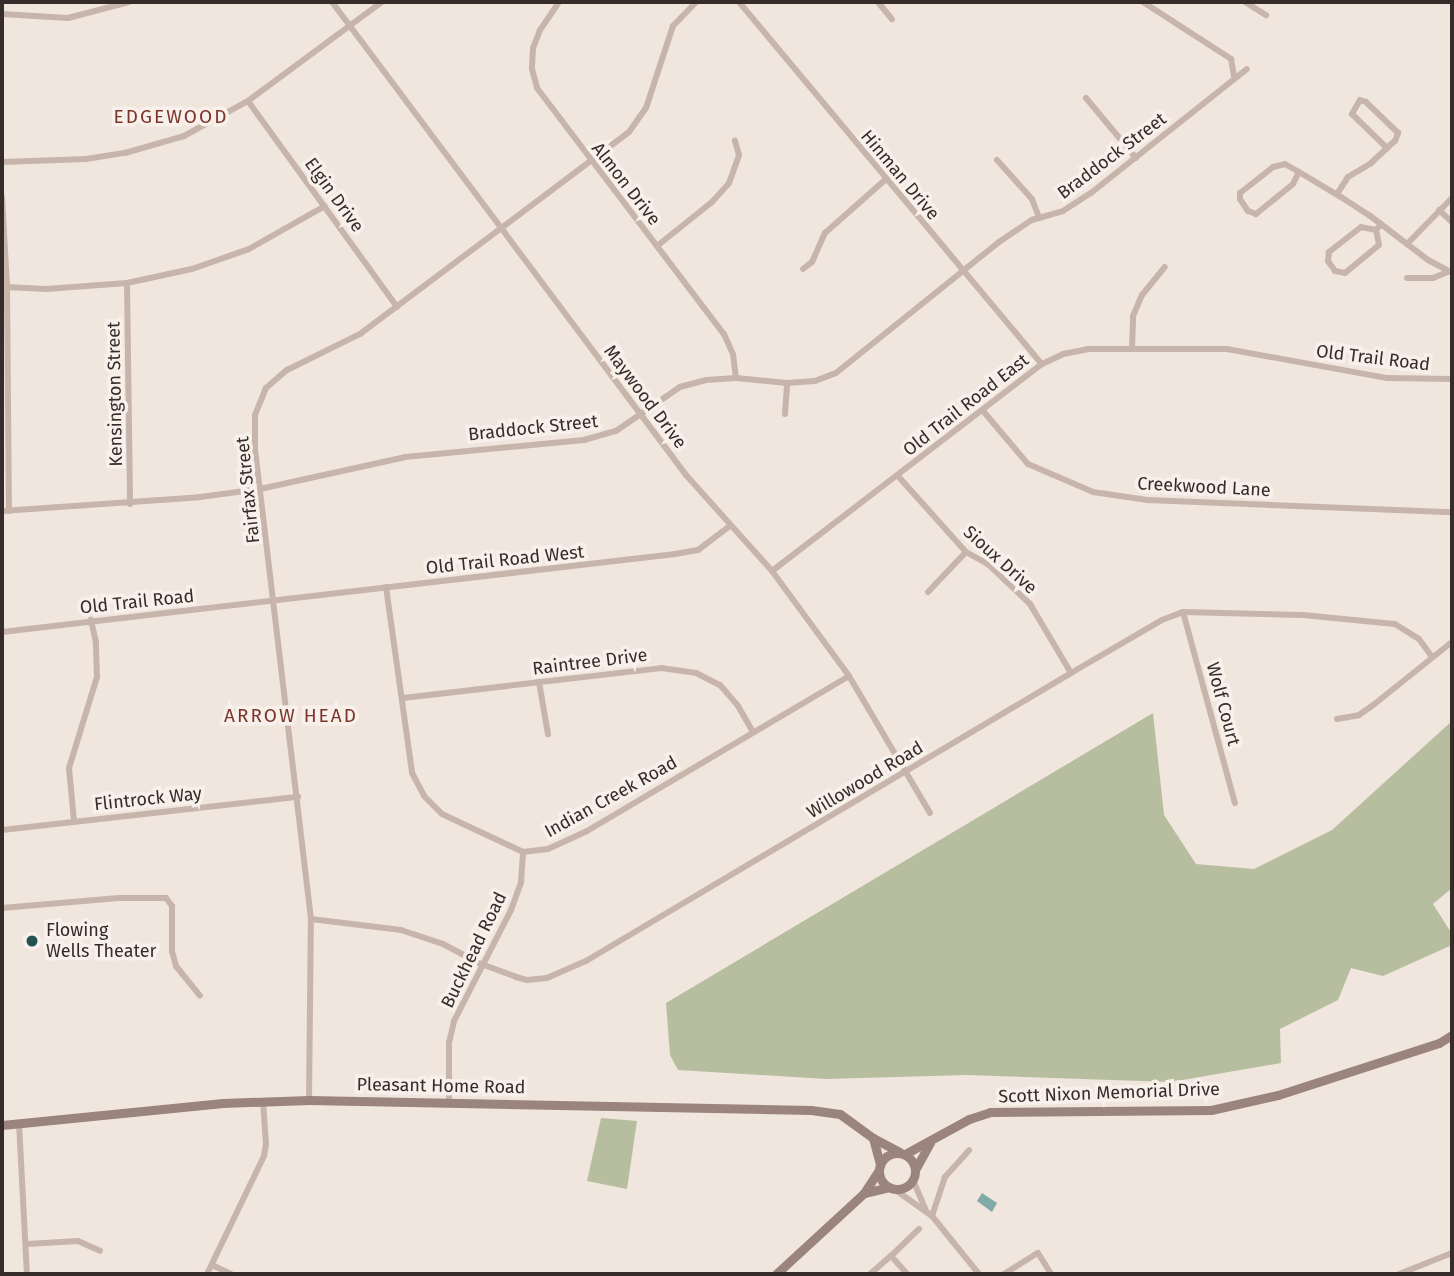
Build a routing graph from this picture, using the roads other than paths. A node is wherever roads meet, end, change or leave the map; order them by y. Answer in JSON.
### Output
{"nodes":[{"id":1,"x":129,"y":2,"type":"edge"},
{"id":2,"x":332,"y":2,"type":"edge"},
{"id":3,"x":382,"y":2,"type":"edge"},
{"id":4,"x":559,"y":2,"type":"edge"},
{"id":5,"x":696,"y":2,"type":"edge"},
{"id":6,"x":739,"y":2,"type":"edge"},
{"id":7,"x":878,"y":2,"type":"edge"},
{"id":8,"x":1143,"y":2,"type":"edge"},
{"id":9,"x":1245,"y":2,"type":"edge"},
{"id":10,"x":2,"y":15,"type":"edge"},
{"id":11,"x":1266,"y":15,"type":"dead end"},
{"id":12,"x":892,"y":19,"type":"dead end"},
{"id":13,"x":349,"y":26,"type":"junction"},
{"id":14,"x":1247,"y":69,"type":"dead end"},
{"id":15,"x":1234,"y":76,"type":"junction"},
{"id":16,"x":1086,"y":99,"type":"dead end"},
{"id":17,"x":248,"y":101,"type":"junction"},
{"id":18,"x":735,"y":141,"type":"dead end"},
{"id":19,"x":1387,"y":148,"type":"junction"},
{"id":20,"x":1136,"y":158,"type":"junction"},
{"id":21,"x":997,"y":160,"type":"dead end"},
{"id":22,"x":2,"y":162,"type":"edge"},
{"id":23,"x":592,"y":162,"type":"junction"},
{"id":24,"x":1299,"y":172,"type":"junction"},
{"id":25,"x":885,"y":180,"type":"junction"},
{"id":26,"x":1337,"y":194,"type":"junction"},
{"id":27,"x":2,"y":197,"type":"edge"},
{"id":28,"x":1452,"y":198,"type":"edge"},
{"id":29,"x":325,"y":206,"type":"junction"},
{"id":30,"x":1440,"y":210,"type":"junction"},
{"id":31,"x":1039,"y":217,"type":"junction"},
{"id":32,"x":1452,"y":222,"type":"edge"},
{"id":33,"x":1378,"y":227,"type":"junction"},
{"id":34,"x":500,"y":229,"type":"junction"},
{"id":35,"x":1407,"y":244,"type":"junction"},
{"id":36,"x":657,"y":246,"type":"junction"},
{"id":37,"x":1165,"y":267,"type":"dead end"},
{"id":38,"x":803,"y":269,"type":"dead end"},
{"id":39,"x":964,"y":272,"type":"junction"},
{"id":40,"x":1450,"y":272,"type":"edge"},
{"id":41,"x":1407,"y":278,"type":"dead end"},
{"id":42,"x":127,"y":283,"type":"junction"},
{"id":43,"x":7,"y":287,"type":"junction"},
{"id":44,"x":397,"y":307,"type":"junction"},
{"id":45,"x":1132,"y":349,"type":"junction"},
{"id":46,"x":1292,"y":362,"type":"joint"},
{"id":47,"x":1042,"y":364,"type":"junction"},
{"id":48,"x":736,"y":378,"type":"junction"},
{"id":49,"x":1452,"y":379,"type":"edge"},
{"id":50,"x":787,"y":383,"type":"junction"},
{"id":51,"x":984,"y":412,"type":"junction"},
{"id":52,"x":643,"y":414,"type":"junction"},
{"id":53,"x":785,"y":414,"type":"dead end"},
{"id":54,"x":898,"y":476,"type":"junction"},
{"id":55,"x":260,"y":489,"type":"junction"},
{"id":56,"x":130,"y":504,"type":"junction"},
{"id":57,"x":5,"y":511,"type":"edge"},
{"id":58,"x":1452,"y":512,"type":"edge"},
{"id":59,"x":730,"y":526,"type":"junction"},
{"id":60,"x":966,"y":552,"type":"junction"},
{"id":61,"x":772,"y":571,"type":"junction"},
{"id":62,"x":386,"y":587,"type":"junction"},
{"id":63,"x":928,"y":592,"type":"dead end"},
{"id":64,"x":275,"y":599,"type":"junction"},
{"id":65,"x":1183,"y":612,"type":"junction"},
{"id":66,"x":91,"y":620,"type":"junction"},
{"id":67,"x":2,"y":632,"type":"edge"},
{"id":68,"x":1452,"y":642,"type":"edge"},
{"id":69,"x":1432,"y":657,"type":"junction"},
{"id":70,"x":1071,"y":673,"type":"junction"},
{"id":71,"x":849,"y":676,"type":"junction"},
{"id":72,"x":539,"y":682,"type":"junction"},
{"id":73,"x":403,"y":698,"type":"junction"},
{"id":74,"x":230,"y":709,"type":"dead end"},
{"id":75,"x":288,"y":710,"type":"junction"},
{"id":76,"x":1337,"y":719,"type":"dead end"},
{"id":77,"x":753,"y":732,"type":"junction"},
{"id":78,"x":548,"y":734,"type":"dead end"},
{"id":79,"x":906,"y":771,"type":"junction"},
{"id":80,"x":298,"y":797,"type":"junction"},
{"id":81,"x":1235,"y":803,"type":"dead end"},
{"id":82,"x":930,"y":813,"type":"dead end"},
{"id":83,"x":74,"y":821,"type":"junction"},
{"id":84,"x":2,"y":830,"type":"edge"},
{"id":85,"x":523,"y":852,"type":"junction"},
{"id":86,"x":2,"y":908,"type":"edge"},
{"id":87,"x":311,"y":919,"type":"junction"},
{"id":88,"x":481,"y":964,"type":"junction"},
{"id":89,"x":200,"y":996,"type":"dead end"},
{"id":90,"x":1452,"y":1035,"type":"edge"},
{"id":91,"x":309,"y":1100,"type":"junction"},
{"id":92,"x":263,"y":1101,"type":"junction"},
{"id":93,"x":449,"y":1101,"type":"junction"},
{"id":94,"x":19,"y":1123,"type":"junction"},
{"id":95,"x":2,"y":1125,"type":"edge"},
{"id":96,"x":873,"y":1138,"type":"junction"},
{"id":97,"x":931,"y":1142,"type":"junction"},
{"id":98,"x":969,"y":1150,"type":"dead end"},
{"id":99,"x":902,"y":1153,"type":"junction"},
{"id":100,"x":879,"y":1167,"type":"junction"},
{"id":101,"x":916,"y":1168,"type":"junction"},
{"id":102,"x":913,"y":1180,"type":"junction"},
{"id":103,"x":892,"y":1188,"type":"junction"},
{"id":104,"x":864,"y":1193,"type":"junction"},
{"id":105,"x":929,"y":1214,"type":"junction"},
{"id":106,"x":919,"y":1229,"type":"dead end"},
{"id":107,"x":27,"y":1244,"type":"junction"},
{"id":108,"x":100,"y":1251,"type":"dead end"},
{"id":109,"x":1452,"y":1253,"type":"edge"},
{"id":110,"x":891,"y":1256,"type":"junction"},
{"id":111,"x":212,"y":1265,"type":"junction"},
{"id":112,"x":27,"y":1274,"type":"edge"},
{"id":113,"x":207,"y":1274,"type":"edge"},
{"id":114,"x":231,"y":1274,"type":"edge"},
{"id":115,"x":776,"y":1274,"type":"edge"},
{"id":116,"x":870,"y":1274,"type":"edge"},
{"id":117,"x":907,"y":1274,"type":"edge"},
{"id":118,"x":979,"y":1274,"type":"edge"},
{"id":119,"x":1003,"y":1274,"type":"edge"},
{"id":120,"x":1051,"y":1274,"type":"edge"},
{"id":121,"x":1399,"y":1274,"type":"edge"}],
"edges":[{"from":1,"to":10,"type":"street"},
{"from":2,"to":13,"type":"street","name":"Maywood Drive"},
{"from":3,"to":13,"type":"street"},
{"from":4,"to":23,"type":"street","name":"Almon Drive"},
{"from":5,"to":23,"type":"street","name":"Fairfax Street"},
{"from":6,"to":25,"type":"street","name":"Hinman Drive"},
{"from":7,"to":12,"type":"street"},
{"from":8,"to":15,"type":"street"},
{"from":9,"to":11,"type":"street"},
{"from":13,"to":17,"type":"street"},
{"from":13,"to":34,"type":"street","name":"Maywood Drive"},
{"from":14,"to":15,"type":"street","name":"Braddock Street"},
{"from":15,"to":20,"type":"street","name":"Braddock Street"},
{"from":16,"to":20,"type":"street"},
{"from":17,"to":22,"type":"street"},
{"from":17,"to":29,"type":"street","name":"Elgin Drive"},
{"from":18,"to":36,"type":"street"},
{"from":19,"to":19,"type":"street"},
{"from":19,"to":26,"type":"street"},
{"from":20,"to":31,"type":"street","name":"Braddock Street"},
{"from":21,"to":31,"type":"street"},
{"from":23,"to":34,"type":"street","name":"Fairfax Street"},
{"from":23,"to":36,"type":"street","name":"Almon Drive"},
{"from":24,"to":24,"type":"street"},
{"from":24,"to":26,"type":"street"},
{"from":25,"to":38,"type":"street"},
{"from":25,"to":39,"type":"street","name":"Hinman Drive"},
{"from":26,"to":33,"type":"street"},
{"from":27,"to":43,"type":"street"},
{"from":28,"to":30,"type":"street"},
{"from":29,"to":42,"type":"street"},
{"from":29,"to":44,"type":"street","name":"Elgin Drive"},
{"from":30,"to":32,"type":"street"},
{"from":30,"to":35,"type":"street"},
{"from":31,"to":39,"type":"street","name":"Braddock Street"},
{"from":33,"to":33,"type":"street"},
{"from":33,"to":35,"type":"street"},
{"from":34,"to":44,"type":"street","name":"Fairfax Street"},
{"from":34,"to":52,"type":"street","name":"Maywood Drive"},
{"from":35,"to":40,"type":"street"},
{"from":36,"to":48,"type":"street","name":"Almon Drive"},
{"from":37,"to":45,"type":"street"},
{"from":39,"to":47,"type":"street","name":"Hinman Drive"},
{"from":39,"to":50,"type":"street","name":"Braddock Street"},
{"from":40,"to":41,"type":"street"},
{"from":42,"to":43,"type":"street"},
{"from":42,"to":56,"type":"street","name":"Kensington Street"},
{"from":43,"to":57,"type":"street"},
{"from":44,"to":55,"type":"street","name":"Fairfax Street"},
{"from":45,"to":46,"type":"street","name":"Old Trail Road East"},
{"from":45,"to":47,"type":"street","name":"Old Trail Road East"},
{"from":46,"to":49,"type":"street","name":"Old Trail Road"},
{"from":47,"to":51,"type":"street","name":"Old Trail Road East"},
{"from":48,"to":50,"type":"street","name":"Braddock Street"},
{"from":48,"to":52,"type":"street","name":"Braddock Street"},
{"from":50,"to":53,"type":"street"},
{"from":51,"to":54,"type":"street","name":"Old Trail Road East"},
{"from":51,"to":58,"type":"street","name":"Creekwood Lane"},
{"from":52,"to":55,"type":"street","name":"Braddock Street"},
{"from":52,"to":59,"type":"street","name":"Maywood Drive"},
{"from":54,"to":60,"type":"street","name":"Sioux Drive"},
{"from":54,"to":61,"type":"street","name":"Old Trail Road East"},
{"from":55,"to":56,"type":"street","name":"Braddock Street"},
{"from":55,"to":64,"type":"street","name":"Fairfax Street"},
{"from":56,"to":57,"type":"street","name":"Braddock Street"},
{"from":59,"to":61,"type":"street","name":"Maywood Drive"},
{"from":59,"to":62,"type":"street","name":"Old Trail Road West"},
{"from":60,"to":63,"type":"street"},
{"from":60,"to":70,"type":"street","name":"Sioux Drive"},
{"from":61,"to":71,"type":"street","name":"Maywood Drive"},
{"from":62,"to":64,"type":"street","name":"Old Trail Road West"},
{"from":62,"to":73,"type":"street"},
{"from":64,"to":66,"type":"street","name":"Old Trail Road"},
{"from":64,"to":75,"type":"street","name":"Fairfax Street"},
{"from":65,"to":69,"type":"street","name":"Willowood Road"},
{"from":65,"to":70,"type":"street","name":"Willowood Road"},
{"from":65,"to":81,"type":"street","name":"Wolf Court"},
{"from":66,"to":67,"type":"street","name":"Old Trail Road"},
{"from":66,"to":83,"type":"street"},
{"from":68,"to":69,"type":"street"},
{"from":69,"to":76,"type":"street"},
{"from":70,"to":79,"type":"street","name":"Willowood Road"},
{"from":71,"to":77,"type":"street","name":"Indian Creek Road"},
{"from":71,"to":79,"type":"street","name":"Maywood Drive"},
{"from":72,"to":73,"type":"street","name":"Raintree Drive"},
{"from":72,"to":77,"type":"street","name":"Raintree Drive"},
{"from":72,"to":78,"type":"street"},
{"from":73,"to":85,"type":"street"},
{"from":74,"to":75,"type":"street"},
{"from":75,"to":80,"type":"street","name":"Fairfax Street"},
{"from":77,"to":85,"type":"street","name":"Indian Creek Road"},
{"from":79,"to":82,"type":"street","name":"Maywood Drive"},
{"from":79,"to":88,"type":"street","name":"Willowood Road"},
{"from":80,"to":83,"type":"street","name":"Flintrock Way"},
{"from":80,"to":87,"type":"street","name":"Fairfax Street"},
{"from":83,"to":84,"type":"street","name":"Flintrock Way"},
{"from":85,"to":88,"type":"street","name":"Buckhead Road"},
{"from":86,"to":89,"type":"street"},
{"from":87,"to":88,"type":"street","name":"Willowood Road"},
{"from":87,"to":91,"type":"street","name":"Fairfax Street"},
{"from":88,"to":93,"type":"street","name":"Buckhead Road"},
{"from":90,"to":97,"type":"street","name":"Scott Nixon Memorial Drive"},
{"from":91,"to":92,"type":"street","name":"Pleasant Home Road"},
{"from":91,"to":93,"type":"street","name":"Pleasant Home Road"},
{"from":92,"to":94,"type":"street","name":"Pleasant Home Road"},
{"from":92,"to":111,"type":"street"},
{"from":93,"to":96,"type":"street","name":"Pleasant Home Road"},
{"from":94,"to":95,"type":"street","name":"Pleasant Home Road"},
{"from":94,"to":107,"type":"street"},
{"from":96,"to":99,"type":"street","name":"Pleasant Home Road"},
{"from":96,"to":100,"type":"street"},
{"from":97,"to":99,"type":"street","name":"Scott Nixon Memorial Drive"},
{"from":97,"to":101,"type":"street","name":"Scott Nixon Memorial Drive"},
{"from":98,"to":105,"type":"street"},
{"from":99,"to":100,"type":"street"},
{"from":99,"to":101,"type":"street"},
{"from":100,"to":103,"type":"street"},
{"from":100,"to":104,"type":"street"},
{"from":101,"to":102,"type":"street"},
{"from":102,"to":103,"type":"street"},
{"from":102,"to":105,"type":"street"},
{"from":103,"to":104,"type":"street"},
{"from":103,"to":105,"type":"street"},
{"from":104,"to":115,"type":"street"},
{"from":105,"to":118,"type":"street"},
{"from":106,"to":110,"type":"street"},
{"from":107,"to":108,"type":"street"},
{"from":107,"to":112,"type":"street"},
{"from":109,"to":121,"type":"street"},
{"from":110,"to":116,"type":"street"},
{"from":110,"to":117,"type":"street"},
{"from":111,"to":113,"type":"street"},
{"from":111,"to":114,"type":"street"},
{"from":119,"to":120,"type":"street"}]}
